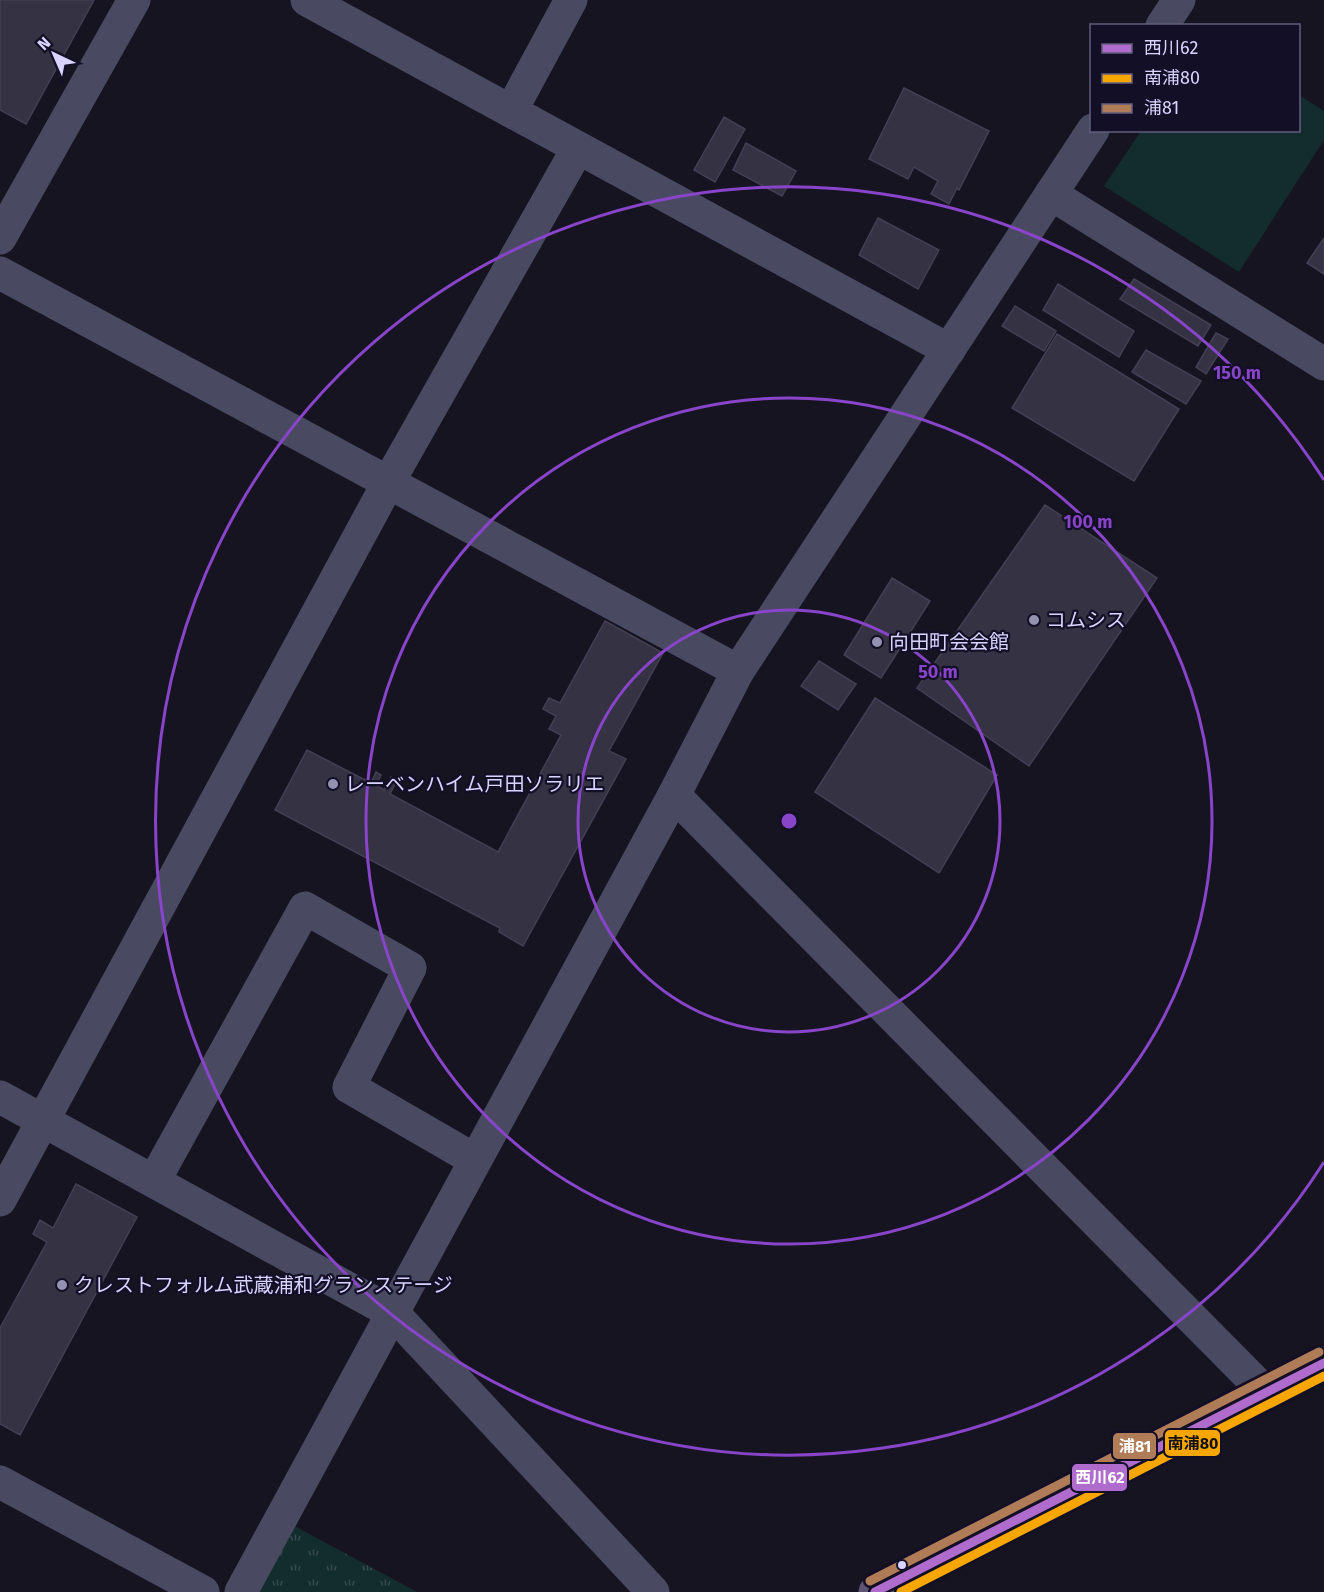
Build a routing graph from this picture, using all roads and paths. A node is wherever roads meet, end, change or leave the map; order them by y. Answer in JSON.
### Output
{"nodes":[{"id":1,"x":134,"y":0,"type":"edge"},
{"id":2,"x":307,"y":0,"type":"edge"},
{"id":3,"x":571,"y":0,"type":"edge"},
{"id":4,"x":1179,"y":0,"type":"edge"},
{"id":5,"x":1163,"y":24,"type":"edge"},
{"id":6,"x":511,"y":111,"type":"junction"},
{"id":7,"x":1092,"y":132,"type":"edge"},
{"id":8,"x":578,"y":148,"type":"junction"},
{"id":9,"x":1051,"y":194,"type":"junction"},
{"id":10,"x":0,"y":238,"type":"edge"},
{"id":11,"x":0,"y":273,"type":"edge"},
{"id":12,"x":949,"y":350,"type":"junction"},
{"id":13,"x":1324,"y":364,"type":"edge"},
{"id":14,"x":388,"y":483,"type":"junction"},
{"id":15,"x":738,"y":671,"type":"junction"},
{"id":16,"x":674,"y":795,"type":"junction"},
{"id":17,"x":0,"y":1097,"type":"edge"},
{"id":18,"x":43,"y":1120,"type":"junction"},
{"id":19,"x":475,"y":1160,"type":"junction"},
{"id":20,"x":154,"y":1181,"type":"junction"},
{"id":21,"x":0,"y":1200,"type":"edge"},
{"id":22,"x":393,"y":1313,"type":"junction"},
{"id":23,"x":1324,"y":1363,"type":"edge"},
{"id":24,"x":1266,"y":1393,"type":"junction"},
{"id":25,"x":0,"y":1482,"type":"edge"},
{"id":26,"x":203,"y":1592,"type":"edge"},
{"id":27,"x":240,"y":1592,"type":"edge"},
{"id":28,"x":653,"y":1592,"type":"edge"},
{"id":29,"x":875,"y":1592,"type":"edge"}],
"edges":[{"from":1,"to":10,"type":"street"},
{"from":2,"to":6,"type":"street"},
{"from":3,"to":6,"type":"street"},
{"from":4,"to":5,"type":"street"},
{"from":6,"to":8,"type":"street"},
{"from":7,"to":9,"type":"street"},
{"from":8,"to":12,"type":"street"},
{"from":8,"to":14,"type":"street"},
{"from":9,"to":12,"type":"street"},
{"from":9,"to":13,"type":"street"},
{"from":11,"to":14,"type":"street"},
{"from":12,"to":15,"type":"street"},
{"from":14,"to":15,"type":"street"},
{"from":14,"to":18,"type":"street"},
{"from":15,"to":16,"type":"street"},
{"from":16,"to":19,"type":"street"},
{"from":16,"to":24,"type":"street"},
{"from":17,"to":18,"type":"street"},
{"from":18,"to":20,"type":"street"},
{"from":18,"to":21,"type":"street"},
{"from":19,"to":20,"type":"street"},
{"from":19,"to":22,"type":"street"},
{"from":20,"to":22,"type":"street"},
{"from":22,"to":27,"type":"street"},
{"from":22,"to":28,"type":"street"},
{"from":23,"to":24,"type":"main road"},
{"from":24,"to":29,"type":"main road"},
{"from":25,"to":26,"type":"street"}]}
